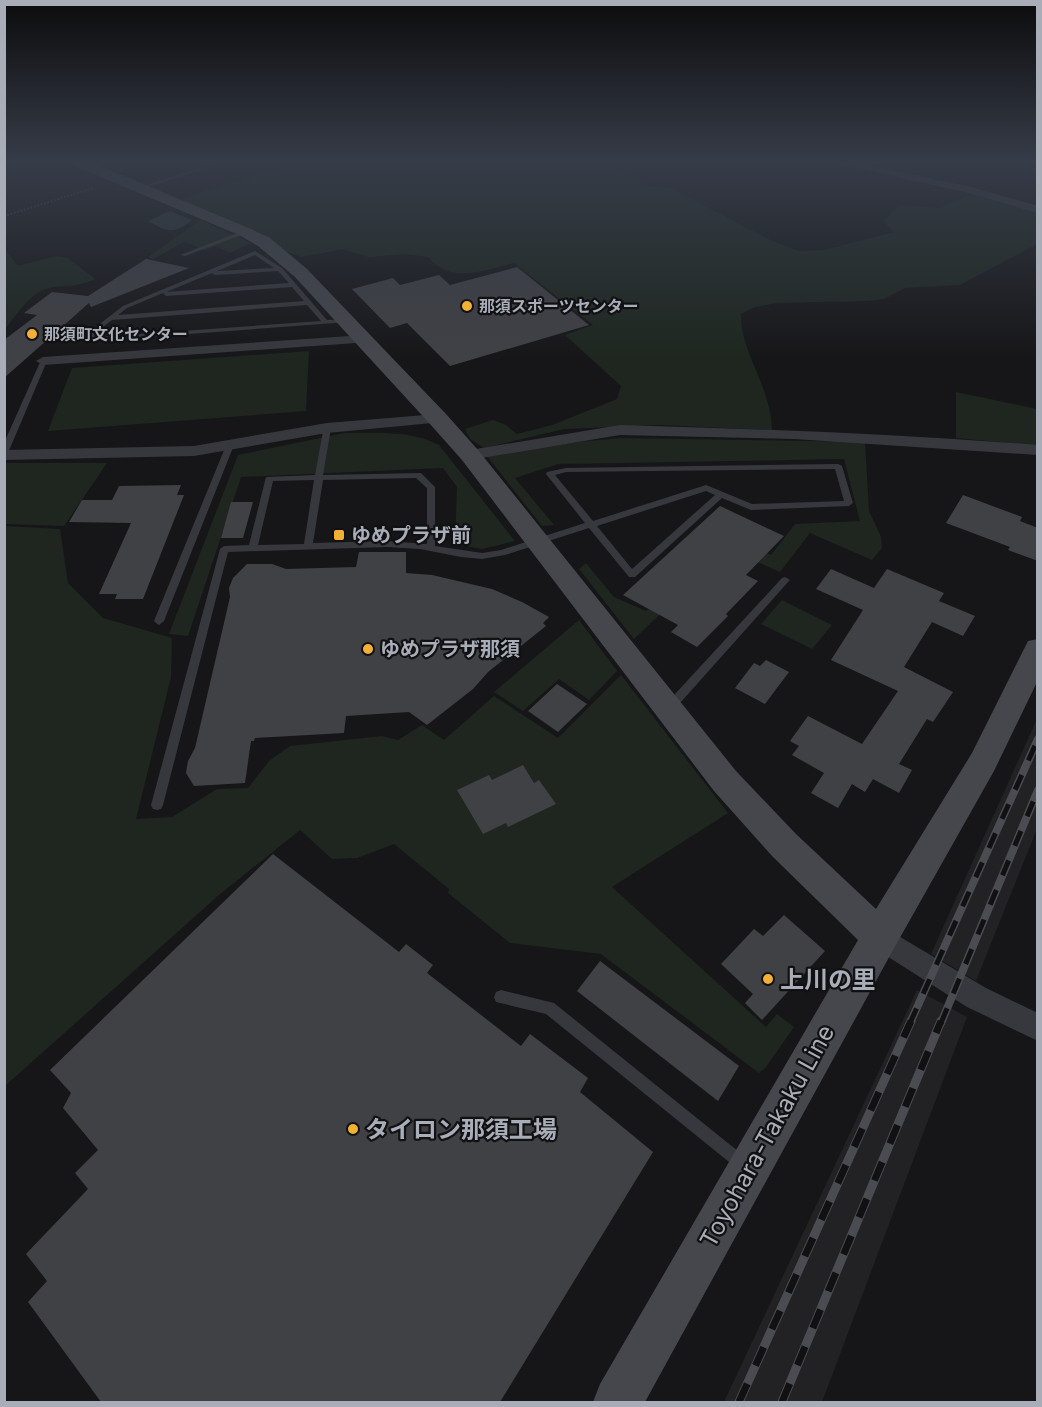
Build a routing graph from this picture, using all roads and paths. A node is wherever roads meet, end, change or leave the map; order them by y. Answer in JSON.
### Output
{"nodes":[{"id":1,"x":237,"y":229,"type":"edge"},
{"id":2,"x":245,"y":232,"type":"junction"},
{"id":3,"x":183,"y":255,"type":"dead end"},
{"id":4,"x":280,"y":269,"type":"junction"},
{"id":5,"x":205,"y":274,"type":"junction"},
{"id":6,"x":294,"y":285,"type":"junction"},
{"id":7,"x":155,"y":295,"type":"junction"},
{"id":8,"x":309,"y":303,"type":"junction"},
{"id":9,"x":111,"y":318,"type":"junction"},
{"id":10,"x":347,"y":321,"type":"junction"},
{"id":11,"x":325,"y":322,"type":"junction"},
{"id":12,"x":365,"y":339,"type":"junction"},
{"id":13,"x":43,"y":361,"type":"joint"},
{"id":14,"x":438,"y":418,"type":"junction"},
{"id":15,"x":327,"y":428,"type":"junction"},
{"id":16,"x":230,"y":445,"type":"junction"},
{"id":17,"x":1038,"y":450,"type":"edge"},
{"id":18,"x":4,"y":454,"type":"edge"},
{"id":19,"x":470,"y":455,"type":"junction"},
{"id":20,"x":698,"y":468,"type":"junction"},
{"id":21,"x":319,"y":477,"type":"junction"},
{"id":22,"x":706,"y":488,"type":"junction"},
{"id":23,"x":720,"y":495,"type":"junction"},
{"id":24,"x":592,"y":525,"type":"junction"},
{"id":25,"x":538,"y":542,"type":"junction"},
{"id":26,"x":309,"y":545,"type":"junction"},
{"id":27,"x":253,"y":548,"type":"junction"},
{"id":28,"x":431,"y":548,"type":"junction"},
{"id":29,"x":785,"y":580,"type":"dead end"},
{"id":30,"x":159,"y":621,"type":"dead end"},
{"id":31,"x":1038,"y":649,"type":"edge"},
{"id":32,"x":668,"y":709,"type":"junction"},
{"id":33,"x":157,"y":805,"type":"dead end"},
{"id":34,"x":880,"y":937,"type":"junction"},
{"id":35,"x":501,"y":997,"type":"dead end"},
{"id":36,"x":1038,"y":1028,"type":"edge"},
{"id":37,"x":749,"y":1169,"type":"junction"},
{"id":38,"x":618,"y":1402,"type":"edge"}],
"edges":[{"from":1,"to":2,"type":"street"},
{"from":2,"to":3,"type":"lane"},
{"from":2,"to":10,"type":"street"},
{"from":4,"to":5,"type":"lane"},
{"from":4,"to":5,"type":"lane"},
{"from":4,"to":6,"type":"lane"},
{"from":5,"to":7,"type":"lane"},
{"from":6,"to":7,"type":"lane"},
{"from":6,"to":8,"type":"lane"},
{"from":7,"to":9,"type":"lane"},
{"from":8,"to":9,"type":"lane"},
{"from":8,"to":11,"type":"lane"},
{"from":9,"to":11,"type":"lane"},
{"from":10,"to":11,"type":"lane"},
{"from":10,"to":12,"type":"street"},
{"from":12,"to":13,"type":"street"},
{"from":12,"to":14,"type":"street"},
{"from":13,"to":18,"type":"lane"},
{"from":14,"to":15,"type":"street"},
{"from":14,"to":19,"type":"street"},
{"from":15,"to":16,"type":"street"},
{"from":15,"to":21,"type":"lane"},
{"from":16,"to":18,"type":"street"},
{"from":16,"to":30,"type":"lane"},
{"from":17,"to":19,"type":"street"},
{"from":19,"to":25,"type":"street"},
{"from":20,"to":22,"type":"lane"},
{"from":20,"to":23,"type":"lane"},
{"from":20,"to":24,"type":"lane"},
{"from":21,"to":26,"type":"lane"},
{"from":21,"to":27,"type":"lane"},
{"from":21,"to":28,"type":"lane"},
{"from":22,"to":23,"type":"lane"},
{"from":22,"to":24,"type":"lane"},
{"from":23,"to":24,"type":"lane"},
{"from":24,"to":25,"type":"lane"},
{"from":25,"to":28,"type":"lane"},
{"from":25,"to":32,"type":"street"},
{"from":26,"to":27,"type":"lane"},
{"from":26,"to":28,"type":"lane"},
{"from":27,"to":33,"type":"lane"},
{"from":29,"to":32,"type":"lane"},
{"from":31,"to":34,"type":"street","name":"Toyohara-Takaku Line"},
{"from":32,"to":34,"type":"street"},
{"from":34,"to":36,"type":"street"},
{"from":34,"to":37,"type":"street","name":"Toyohara-Takaku Line"},
{"from":35,"to":37,"type":"lane"},
{"from":37,"to":38,"type":"street","name":"Toyohara-Takaku Line"}]}
